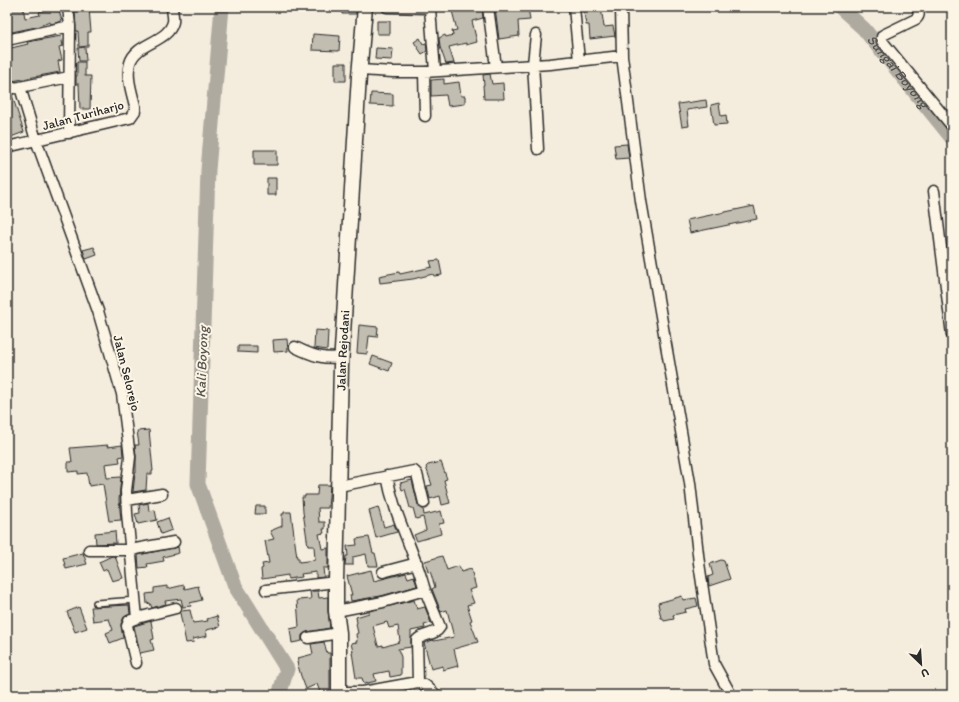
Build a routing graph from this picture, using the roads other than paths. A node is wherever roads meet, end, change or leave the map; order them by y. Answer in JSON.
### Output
{"nodes":[{"id":1,"x":68,"y":7,"type":"edge"},
{"id":2,"x":172,"y":7,"type":"edge"},
{"id":3,"x":365,"y":7,"type":"edge"},
{"id":4,"x":387,"y":7,"type":"edge"},
{"id":5,"x":488,"y":7,"type":"edge"},
{"id":6,"x":574,"y":7,"type":"edge"},
{"id":7,"x":621,"y":7,"type":"edge"},
{"id":8,"x":917,"y":7,"type":"edge"},
{"id":9,"x":70,"y":26,"type":"junction"},
{"id":10,"x":536,"y":35,"type":"dead end"},
{"id":11,"x":7,"y":40,"type":"edge"},
{"id":12,"x":622,"y":56,"type":"junction"},
{"id":13,"x":579,"y":61,"type":"junction"},
{"id":14,"x":533,"y":64,"type":"junction"},
{"id":15,"x":496,"y":67,"type":"junction"},
{"id":16,"x":360,"y":70,"type":"junction"},
{"id":17,"x":429,"y":71,"type":"junction"},
{"id":18,"x":69,"y":77,"type":"junction"},
{"id":19,"x":20,"y":87,"type":"junction"},
{"id":20,"x":7,"y":89,"type":"edge"},
{"id":21,"x":425,"y":116,"type":"dead end"},
{"id":22,"x":952,"y":126,"type":"edge"},
{"id":23,"x":69,"y":133,"type":"junction"},
{"id":24,"x":36,"y":140,"type":"junction"},
{"id":25,"x":7,"y":147,"type":"edge"},
{"id":26,"x":538,"y":149,"type":"dead end"},
{"id":27,"x":934,"y":191,"type":"dead end"},
{"id":28,"x":952,"y":335,"type":"edge"},
{"id":29,"x":295,"y":347,"type":"dead end"},
{"id":30,"x":342,"y":362,"type":"junction"},
{"id":31,"x":387,"y":476,"type":"junction"},
{"id":32,"x":339,"y":486,"type":"junction"},
{"id":33,"x":162,"y":494,"type":"dead end"},
{"id":34,"x":127,"y":500,"type":"junction"},
{"id":35,"x":424,"y":503,"type":"dead end"},
{"id":36,"x":174,"y":542,"type":"dead end"},
{"id":37,"x":89,"y":550,"type":"dead end"},
{"id":38,"x":130,"y":550,"type":"junction"},
{"id":39,"x":417,"y":563,"type":"junction"},
{"id":40,"x":382,"y":572,"type":"dead end"},
{"id":41,"x":336,"y":582,"type":"junction"},
{"id":42,"x":266,"y":590,"type":"dead end"},
{"id":43,"x":424,"y":590,"type":"junction"},
{"id":44,"x":136,"y":600,"type":"junction"},
{"id":45,"x":96,"y":603,"type":"dead end"},
{"id":46,"x":176,"y":608,"type":"dead end"},
{"id":47,"x":336,"y":611,"type":"junction"},
{"id":48,"x":137,"y":618,"type":"junction"},
{"id":49,"x":339,"y":633,"type":"junction"},
{"id":50,"x":308,"y":638,"type":"dead end"},
{"id":51,"x":136,"y":663,"type":"dead end"},
{"id":52,"x":418,"y":682,"type":"junction"},
{"id":53,"x":339,"y":693,"type":"edge"},
{"id":54,"x":436,"y":695,"type":"edge"},
{"id":55,"x":731,"y":695,"type":"edge"}],
"edges":[{"from":1,"to":9,"type":"street"},
{"from":2,"to":23,"type":"street","name":"Jalan Turiharjo"},
{"from":3,"to":16,"type":"main road","name":"Jalan Rejodani"},
{"from":4,"to":17,"type":"street"},
{"from":5,"to":15,"type":"street"},
{"from":6,"to":13,"type":"street"},
{"from":7,"to":12,"type":"street"},
{"from":8,"to":22,"type":"street"},
{"from":9,"to":11,"type":"street"},
{"from":9,"to":18,"type":"street"},
{"from":10,"to":14,"type":"street"},
{"from":12,"to":13,"type":"street"},
{"from":12,"to":55,"type":"street"},
{"from":13,"to":14,"type":"street"},
{"from":14,"to":15,"type":"street"},
{"from":14,"to":26,"type":"street"},
{"from":15,"to":17,"type":"street"},
{"from":16,"to":17,"type":"street"},
{"from":16,"to":30,"type":"main road","name":"Jalan Rejodani"},
{"from":17,"to":21,"type":"street"},
{"from":18,"to":19,"type":"street"},
{"from":18,"to":23,"type":"street"},
{"from":19,"to":20,"type":"street"},
{"from":19,"to":24,"type":"street","name":"Jalan Selorejo"},
{"from":23,"to":24,"type":"street","name":"Jalan Turiharjo"},
{"from":24,"to":25,"type":"street","name":"Jalan Turiharjo"},
{"from":24,"to":34,"type":"street","name":"Jalan Selorejo"},
{"from":27,"to":28,"type":"street"},
{"from":29,"to":30,"type":"street"},
{"from":30,"to":32,"type":"main road","name":"Jalan Rejodani"},
{"from":31,"to":32,"type":"street"},
{"from":31,"to":35,"type":"street"},
{"from":31,"to":39,"type":"street"},
{"from":32,"to":41,"type":"main road","name":"Jalan Rejodani"},
{"from":33,"to":34,"type":"street"},
{"from":34,"to":38,"type":"street","name":"Jalan Selorejo"},
{"from":36,"to":38,"type":"street"},
{"from":37,"to":38,"type":"street"},
{"from":38,"to":44,"type":"street","name":"Jalan Selorejo"},
{"from":39,"to":40,"type":"street"},
{"from":39,"to":43,"type":"street"},
{"from":41,"to":42,"type":"street"},
{"from":41,"to":47,"type":"main road","name":"Jalan Rejodani"},
{"from":43,"to":47,"type":"street"},
{"from":43,"to":52,"type":"street"},
{"from":44,"to":45,"type":"lane"},
{"from":44,"to":48,"type":"street","name":"Jalan Selorejo"},
{"from":46,"to":48,"type":"street"},
{"from":47,"to":49,"type":"main road","name":"Jalan Rejodani"},
{"from":48,"to":51,"type":"street"},
{"from":49,"to":50,"type":"street"},
{"from":49,"to":53,"type":"main road","name":"Jalan Rejodani"},
{"from":52,"to":53,"type":"street"},
{"from":52,"to":54,"type":"street"}]}
